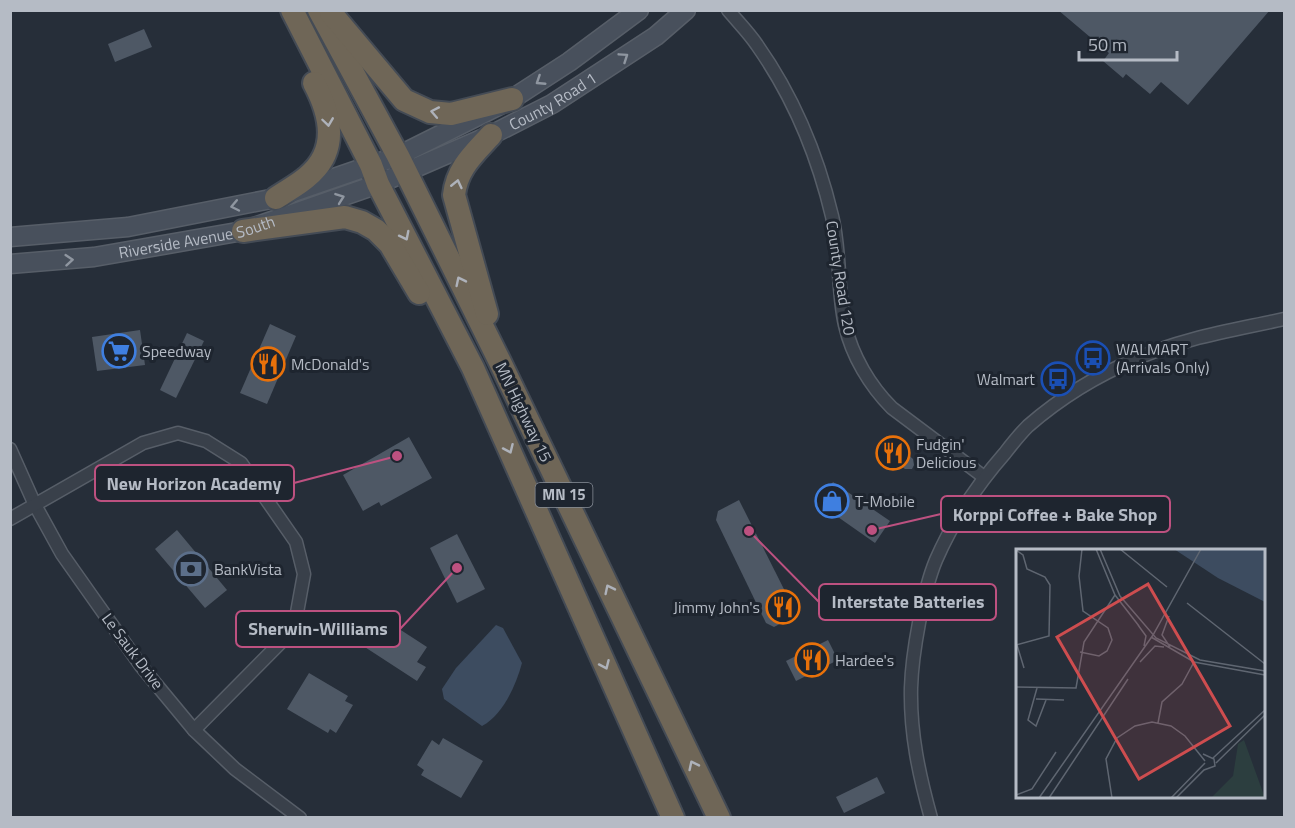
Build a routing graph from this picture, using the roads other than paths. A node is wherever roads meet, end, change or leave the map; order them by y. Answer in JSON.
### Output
{"nodes":[{"id":1,"x":284,"y":10,"type":"edge"},
{"id":2,"x":292,"y":10,"type":"edge"},
{"id":3,"x":319,"y":10,"type":"edge"},
{"id":4,"x":329,"y":10,"type":"edge"},
{"id":5,"x":639,"y":10,"type":"edge"},
{"id":6,"x":686,"y":10,"type":"edge"},
{"id":7,"x":728,"y":10,"type":"edge"},
{"id":8,"x":512,"y":99,"type":"junction"},
{"id":9,"x":491,"y":135,"type":"junction"},
{"id":10,"x":402,"y":164,"type":"junction"},
{"id":11,"x":375,"y":174,"type":"junction"},
{"id":12,"x":276,"y":198,"type":"junction"},
{"id":13,"x":243,"y":231,"type":"junction"},
{"id":14,"x":10,"y":237,"type":"edge"},
{"id":15,"x":10,"y":264,"type":"edge"},
{"id":16,"x":1284,"y":320,"type":"edge"},
{"id":17,"x":500,"y":362,"type":"junction"},
{"id":18,"x":494,"y":414,"type":"junction"},
{"id":19,"x":10,"y":449,"type":"edge"},
{"id":20,"x":984,"y":477,"type":"junction"},
{"id":21,"x":35,"y":505,"type":"junction"},
{"id":22,"x":10,"y":519,"type":"edge"},
{"id":23,"x":194,"y":730,"type":"junction"},
{"id":24,"x":300,"y":818,"type":"edge"},
{"id":25,"x":673,"y":818,"type":"edge"},
{"id":26,"x":719,"y":818,"type":"edge"},
{"id":27,"x":931,"y":818,"type":"edge"}],
"edges":[{"from":1,"to":12,"type":"highway","one_way":true},
{"from":2,"to":11,"type":"highway","name":"MN Highway 15","number":"MN 15"},
{"from":3,"to":10,"type":"highway","name":"MN Highway 15","number":"MN 15"},
{"from":8,"to":4,"type":"highway","one_way":true},
{"from":5,"to":8,"type":"street","name":"County Road 1","one_way":true},
{"from":9,"to":6,"type":"street","name":"County Road 1","one_way":true},
{"from":7,"to":20,"type":"street","name":"County Road 120"},
{"from":8,"to":10,"type":"street","name":"County Road 1"},
{"from":9,"to":10,"type":"street","name":"County Road 1"},
{"from":17,"to":9,"type":"highway","one_way":true},
{"from":10,"to":11,"type":"street","name":"County Road 1"},
{"from":17,"to":10,"type":"highway","name":"MN Highway 15","number":"MN 15","one_way":true},
{"from":11,"to":12,"type":"street","name":"Riverside Avenue South"},
{"from":13,"to":11,"type":"street","name":"Riverside Avenue South","one_way":true},
{"from":11,"to":18,"type":"highway","name":"MN Highway 15","number":"MN 15","one_way":true},
{"from":12,"to":14,"type":"street","name":"Riverside Avenue South","one_way":true},
{"from":15,"to":13,"type":"street","name":"Riverside Avenue South","one_way":true},
{"from":13,"to":18,"type":"highway"},
{"from":16,"to":20,"type":"street"},
{"from":26,"to":17,"type":"highway","name":"MN Highway 15","number":"MN 15","one_way":true},
{"from":18,"to":25,"type":"highway","name":"MN Highway 15","number":"MN 15","one_way":true},
{"from":19,"to":21,"type":"street","name":"Le Sauk Drive"},
{"from":20,"to":27,"type":"street"},
{"from":21,"to":22,"type":"street"},
{"from":21,"to":23,"type":"street","name":"Le Sauk Drive"},
{"from":21,"to":23,"type":"street"},
{"from":23,"to":24,"type":"street","name":"Le Sauk Drive"}]}
